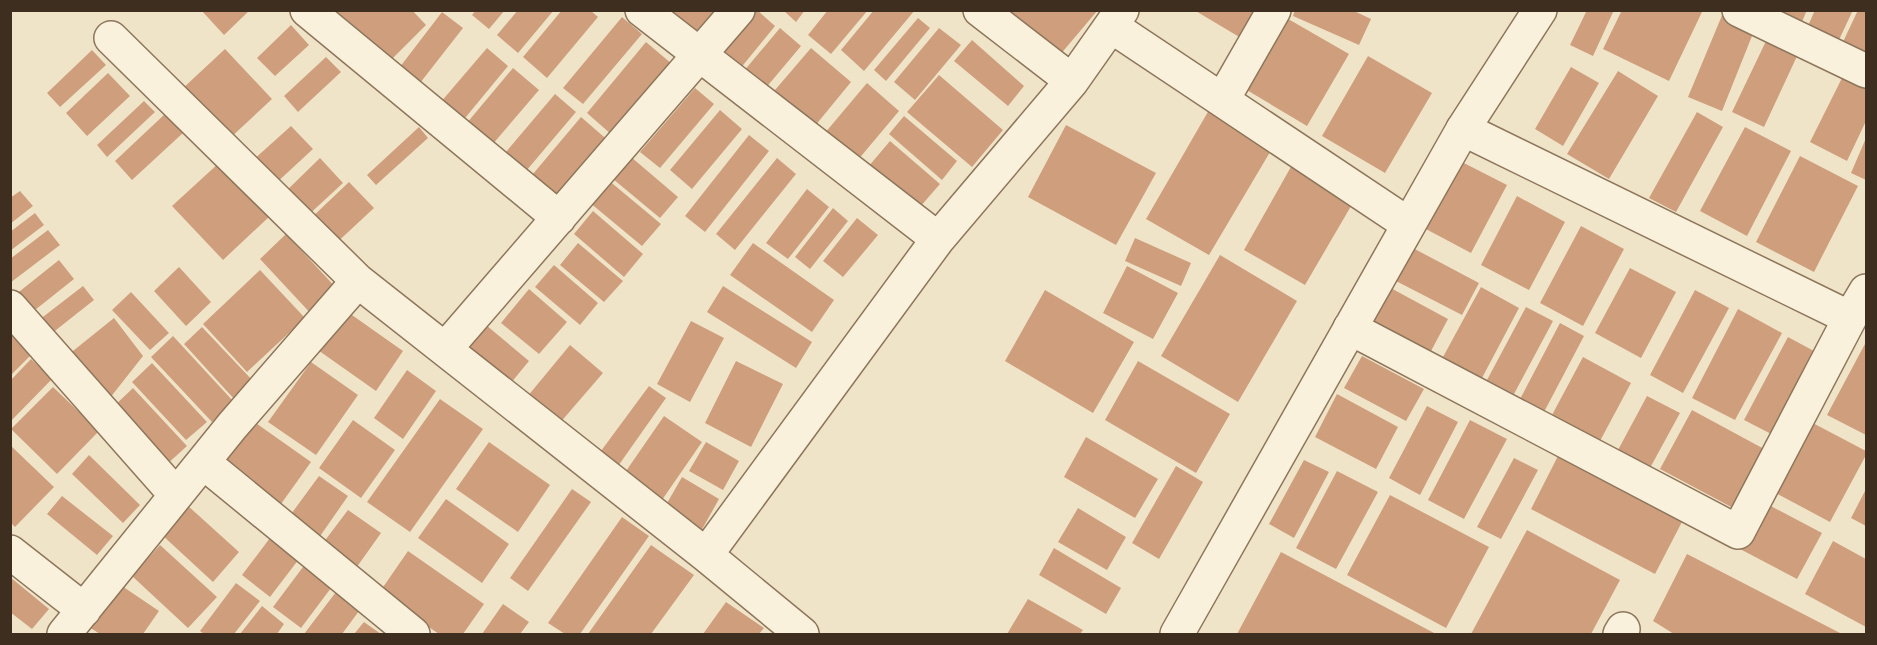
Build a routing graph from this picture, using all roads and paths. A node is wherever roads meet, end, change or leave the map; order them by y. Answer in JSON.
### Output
{"nodes":[{"id":1,"x":307,"y":10,"type":"edge"},
{"id":2,"x":642,"y":10,"type":"edge"},
{"id":3,"x":738,"y":10,"type":"edge"},
{"id":4,"x":980,"y":10,"type":"edge"},
{"id":5,"x":1274,"y":10,"type":"edge"},
{"id":6,"x":1540,"y":10,"type":"edge"},
{"id":7,"x":1739,"y":10,"type":"edge"},
{"id":8,"x":1116,"y":18,"type":"edge"},
{"id":9,"x":111,"y":38,"type":"dead end"},
{"id":10,"x":700,"y":55,"type":"junction"},
{"id":11,"x":1866,"y":71,"type":"edge"},
{"id":12,"x":1072,"y":81,"type":"junction"},
{"id":13,"x":1223,"y":99,"type":"junction"},
{"id":14,"x":1463,"y":129,"type":"junction"},
{"id":15,"x":558,"y":218,"type":"junction"},
{"id":16,"x":1408,"y":224,"type":"junction"},
{"id":17,"x":938,"y":239,"type":"junction"},
{"id":18,"x":358,"y":280,"type":"junction"},
{"id":19,"x":1858,"y":305,"type":"edge"},
{"id":20,"x":10,"y":307,"type":"edge"},
{"id":21,"x":1350,"y":328,"type":"junction"},
{"id":22,"x":446,"y":348,"type":"junction"},
{"id":23,"x":202,"y":462,"type":"junction"},
{"id":24,"x":176,"y":495,"type":"junction"},
{"id":25,"x":10,"y":552,"type":"edge"},
{"id":26,"x":706,"y":555,"type":"junction"},
{"id":27,"x":74,"y":622,"type":"edge"},
{"id":28,"x":413,"y":634,"type":"edge"},
{"id":29,"x":802,"y":634,"type":"edge"},
{"id":30,"x":1177,"y":634,"type":"edge"}],
"edges":[{"from":1,"to":15,"type":"street"},
{"from":2,"to":10,"type":"street"},
{"from":3,"to":10,"type":"street"},
{"from":4,"to":12,"type":"street"},
{"from":5,"to":13,"type":"street"},
{"from":6,"to":14,"type":"street"},
{"from":7,"to":11,"type":"street"},
{"from":8,"to":12,"type":"street"},
{"from":8,"to":13,"type":"street"},
{"from":9,"to":18,"type":"street"},
{"from":10,"to":15,"type":"street"},
{"from":10,"to":17,"type":"street"},
{"from":12,"to":17,"type":"street"},
{"from":13,"to":16,"type":"street"},
{"from":14,"to":16,"type":"street"},
{"from":14,"to":19,"type":"street"},
{"from":15,"to":22,"type":"street"},
{"from":16,"to":21,"type":"street"},
{"from":17,"to":26,"type":"street"},
{"from":18,"to":22,"type":"street"},
{"from":18,"to":23,"type":"street"},
{"from":19,"to":21,"type":"street"},
{"from":20,"to":24,"type":"street"},
{"from":21,"to":30,"type":"street"},
{"from":22,"to":26,"type":"street"},
{"from":23,"to":24,"type":"street"},
{"from":23,"to":28,"type":"street"},
{"from":24,"to":27,"type":"street"},
{"from":25,"to":27,"type":"street"},
{"from":26,"to":29,"type":"street"}]}
